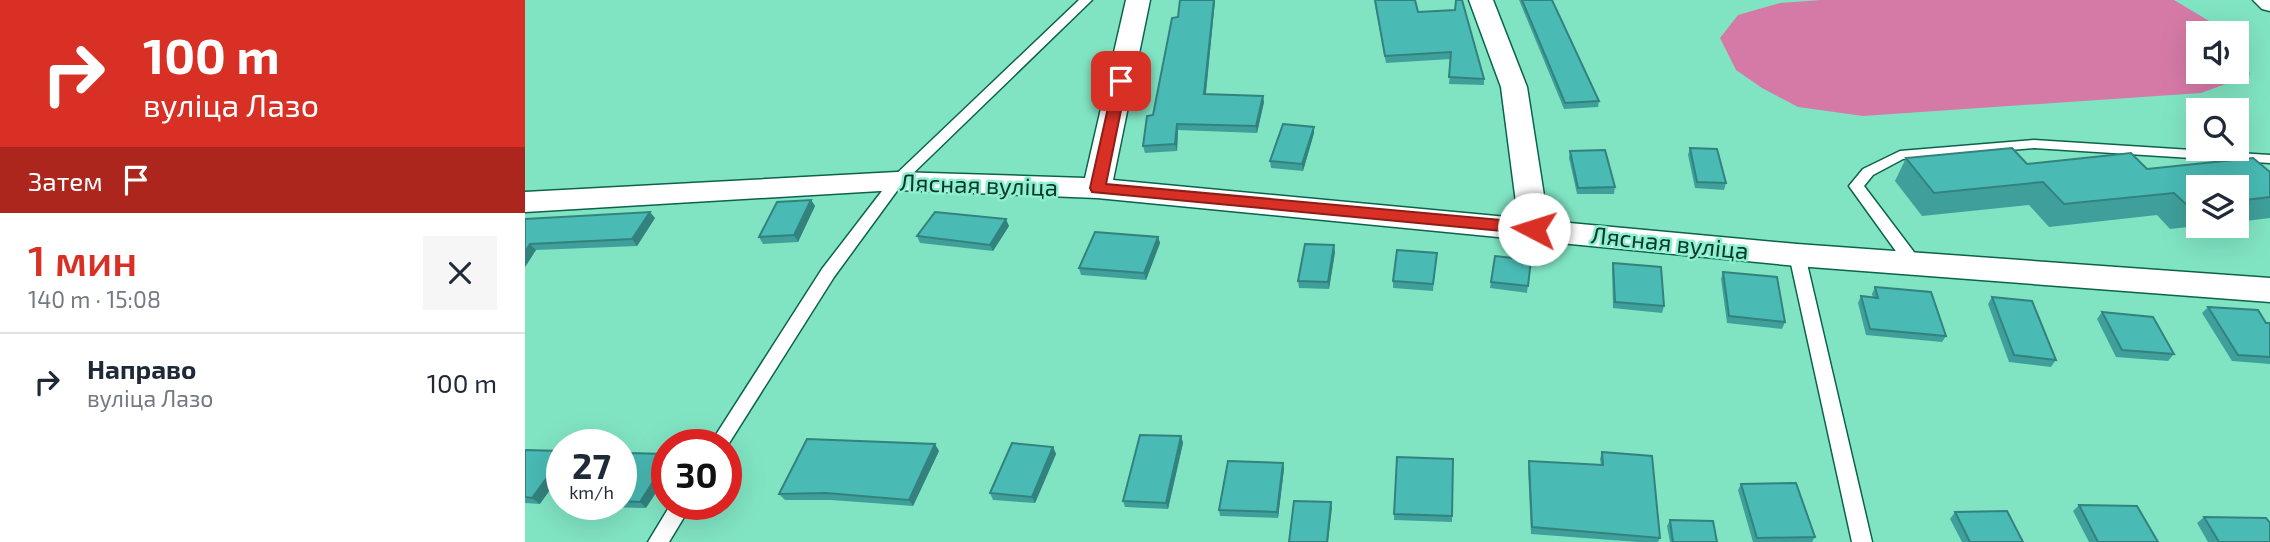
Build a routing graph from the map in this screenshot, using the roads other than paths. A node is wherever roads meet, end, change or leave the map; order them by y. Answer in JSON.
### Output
{"nodes":[{"id":1,"x":1086,"y":0,"type":"edge"},
{"id":2,"x":1138,"y":0,"type":"edge"},
{"id":3,"x":1481,"y":0,"type":"edge"},
{"id":4,"x":2265,"y":0,"type":"edge"},
{"id":5,"x":2270,"y":4,"type":"edge"},
{"id":6,"x":2270,"y":159,"type":"edge"},
{"id":7,"x":897,"y":181,"type":"junction"},
{"id":8,"x":1097,"y":188,"type":"junction"},
{"id":9,"x":525,"y":202,"type":"edge"},
{"id":10,"x":1534,"y":229,"type":"junction"},
{"id":11,"x":1797,"y":255,"type":"junction"},
{"id":12,"x":1914,"y":264,"type":"junction"},
{"id":13,"x":2270,"y":290,"type":"edge"},
{"id":14,"x":729,"y":429,"type":"edge"},
{"id":15,"x":671,"y":520,"type":"edge"},
{"id":16,"x":657,"y":542,"type":"edge"},
{"id":17,"x":1862,"y":542,"type":"edge"}],
"edges":[{"from":1,"to":7,"type":"lane"},
{"from":2,"to":8,"type":"street"},
{"from":3,"to":10,"type":"street"},
{"from":4,"to":5,"type":"street"},
{"from":6,"to":12,"type":"lane"},
{"from":7,"to":8,"type":"street","name":"Лясная вуліца"},
{"from":7,"to":9,"type":"street","name":"Лясная вуліца"},
{"from":7,"to":14,"type":"lane"},
{"from":8,"to":10,"type":"street","name":"Лясная вуліца"},
{"from":10,"to":11,"type":"street","name":"Лясная вуліца"},
{"from":11,"to":12,"type":"street","name":"Лясная вуліца"},
{"from":11,"to":17,"type":"lane"},
{"from":12,"to":13,"type":"street","name":"Лясная вуліца"},
{"from":15,"to":16,"type":"lane"}]}
